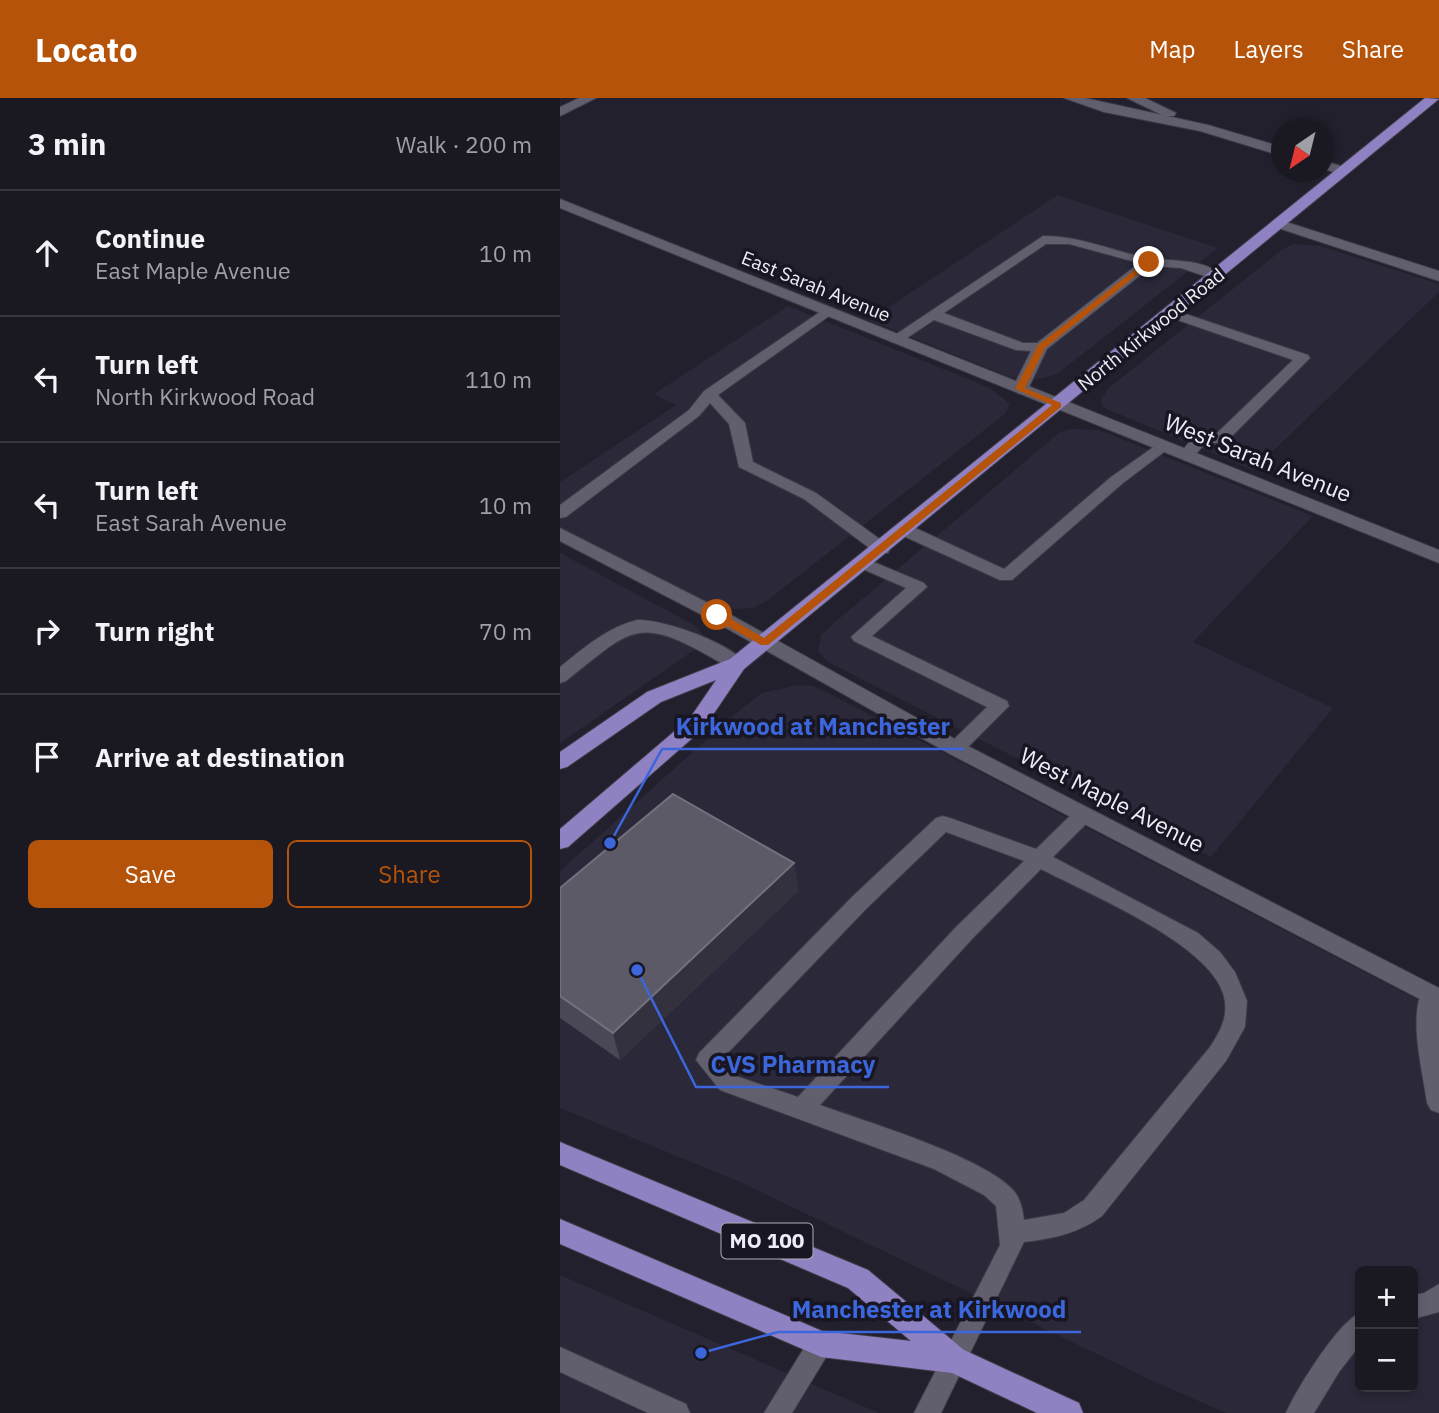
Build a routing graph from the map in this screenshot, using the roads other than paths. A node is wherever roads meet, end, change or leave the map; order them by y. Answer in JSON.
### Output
{"nodes":[{"id":1,"x":589,"y":98,"type":"edge"},
{"id":2,"x":1071,"y":98,"type":"edge"},
{"id":3,"x":1134,"y":98,"type":"edge"},
{"id":4,"x":1433,"y":98,"type":"edge"},
{"id":5,"x":560,"y":112,"type":"edge"},
{"id":6,"x":1203,"y":128,"type":"junction"},
{"id":7,"x":1271,"y":149,"type":"edge"},
{"id":8,"x":1334,"y":169,"type":"edge"},
{"id":9,"x":1343,"y":172,"type":"junction"},
{"id":10,"x":560,"y":203,"type":"edge"},
{"id":11,"x":1280,"y":224,"type":"junction"},
{"id":12,"x":1149,"y":262,"type":"junction"},
{"id":13,"x":1216,"y":276,"type":"junction"},
{"id":14,"x":1439,"y":276,"type":"edge"},
{"id":15,"x":827,"y":311,"type":"junction"},
{"id":16,"x":1171,"y":313,"type":"junction"},
{"id":17,"x":932,"y":314,"type":"junction"},
{"id":18,"x":895,"y":338,"type":"junction"},
{"id":19,"x":1041,"y":347,"type":"junction"},
{"id":20,"x":1020,"y":389,"type":"junction"},
{"id":21,"x":709,"y":394,"type":"junction"},
{"id":22,"x":1058,"y":405,"type":"junction"},
{"id":23,"x":1162,"y":446,"type":"junction"},
{"id":24,"x":1186,"y":456,"type":"junction"},
{"id":25,"x":560,"y":513,"type":"edge"},
{"id":26,"x":905,"y":530,"type":"junction"},
{"id":27,"x":560,"y":534,"type":"edge"},
{"id":28,"x":882,"y":549,"type":"junction"},
{"id":29,"x":1439,"y":556,"type":"edge"},
{"id":30,"x":864,"y":563,"type":"junction"},
{"id":31,"x":765,"y":643,"type":"junction"},
{"id":32,"x":737,"y":664,"type":"junction"},
{"id":33,"x":560,"y":677,"type":"edge"},
{"id":34,"x":955,"y":748,"type":"junction"},
{"id":35,"x":560,"y":762,"type":"edge"},
{"id":36,"x":1083,"y":815,"type":"junction"},
{"id":37,"x":560,"y":841,"type":"edge"},
{"id":38,"x":1037,"y":858,"type":"junction"},
{"id":39,"x":1435,"y":997,"type":"edge"},
{"id":40,"x":1439,"y":1102,"type":"edge"},
{"id":41,"x":802,"y":1108,"type":"junction"},
{"id":42,"x":560,"y":1153,"type":"edge"},
{"id":43,"x":560,"y":1232,"type":"edge"},
{"id":44,"x":1012,"y":1232,"type":"junction"},
{"id":45,"x":1439,"y":1296,"type":"edge"},
{"id":46,"x":1418,"y":1306,"type":"edge"},
{"id":47,"x":1357,"y":1329,"type":"edge"},
{"id":48,"x":821,"y":1344,"type":"junction"},
{"id":49,"x":560,"y":1359,"type":"edge"},
{"id":50,"x":954,"y":1360,"type":"junction"},
{"id":51,"x":677,"y":1413,"type":"edge"},
{"id":52,"x":777,"y":1413,"type":"edge"},
{"id":53,"x":927,"y":1413,"type":"edge"},
{"id":54,"x":1069,"y":1413,"type":"edge"},
{"id":55,"x":1299,"y":1413,"type":"edge"}],
"edges":[{"from":1,"to":5,"type":"street"},
{"from":2,"to":6,"type":"street"},
{"from":3,"to":6,"type":"street"},
{"from":4,"to":9,"type":"main road","name":"North Kirkwood Road"},
{"from":6,"to":7,"type":"street"},
{"from":8,"to":9,"type":"street"},
{"from":9,"to":11,"type":"main road","name":"North Kirkwood Road"},
{"from":10,"to":15,"type":"street","name":"East Sarah Avenue"},
{"from":11,"to":13,"type":"main road","name":"North Kirkwood Road"},
{"from":11,"to":14,"type":"street"},
{"from":12,"to":13,"type":"lane"},
{"from":12,"to":17,"type":"lane"},
{"from":12,"to":19,"type":"lane"},
{"from":13,"to":16,"type":"main road","name":"North Kirkwood Road"},
{"from":15,"to":18,"type":"street","name":"East Sarah Avenue"},
{"from":15,"to":21,"type":"lane"},
{"from":16,"to":22,"type":"main road","name":"North Kirkwood Road"},
{"from":16,"to":24,"type":"lane"},
{"from":17,"to":18,"type":"lane"},
{"from":17,"to":19,"type":"lane"},
{"from":18,"to":20,"type":"street","name":"East Sarah Avenue"},
{"from":19,"to":20,"type":"lane"},
{"from":20,"to":22,"type":"street","name":"East Sarah Avenue"},
{"from":21,"to":25,"type":"lane"},
{"from":21,"to":28,"type":"lane"},
{"from":22,"to":23,"type":"street","name":"West Sarah Avenue"},
{"from":22,"to":26,"type":"main road","name":"North Kirkwood Road"},
{"from":23,"to":24,"type":"street","name":"West Sarah Avenue"},
{"from":23,"to":26,"type":"lane"},
{"from":24,"to":29,"type":"street","name":"West Sarah Avenue"},
{"from":26,"to":28,"type":"main road","name":"North Kirkwood Road"},
{"from":27,"to":31,"type":"street","name":"West Maple Avenue"},
{"from":28,"to":30,"type":"main road","name":"North Kirkwood Road"},
{"from":30,"to":31,"type":"main road","name":"North Kirkwood Road"},
{"from":30,"to":34,"type":"lane"},
{"from":31,"to":32,"type":"main road","name":"North Kirkwood Road"},
{"from":31,"to":34,"type":"street","name":"West Maple Avenue"},
{"from":32,"to":33,"type":"lane"},
{"from":32,"to":35,"type":"main road","name":"North Kirkwood Road"},
{"from":32,"to":37,"type":"main road","name":"North Kirkwood Road"},
{"from":34,"to":36,"type":"street","name":"West Maple Avenue"},
{"from":36,"to":38,"type":"lane"},
{"from":36,"to":39,"type":"street","name":"West Maple Avenue"},
{"from":38,"to":41,"type":"lane"},
{"from":38,"to":41,"type":"lane"},
{"from":38,"to":44,"type":"lane"},
{"from":39,"to":40,"type":"lane"},
{"from":41,"to":44,"type":"lane"},
{"from":42,"to":50,"type":"main road","number":"MO 100"},
{"from":43,"to":48,"type":"main road","number":"MO 100"},
{"from":44,"to":50,"type":"lane"},
{"from":45,"to":46,"type":"lane"},
{"from":47,"to":55,"type":"lane"},
{"from":48,"to":50,"type":"main road","number":"MO 100"},
{"from":48,"to":52,"type":"lane"},
{"from":49,"to":51,"type":"lane"},
{"from":50,"to":53,"type":"lane"},
{"from":50,"to":54,"type":"main road","number":"MO 100"}]}
